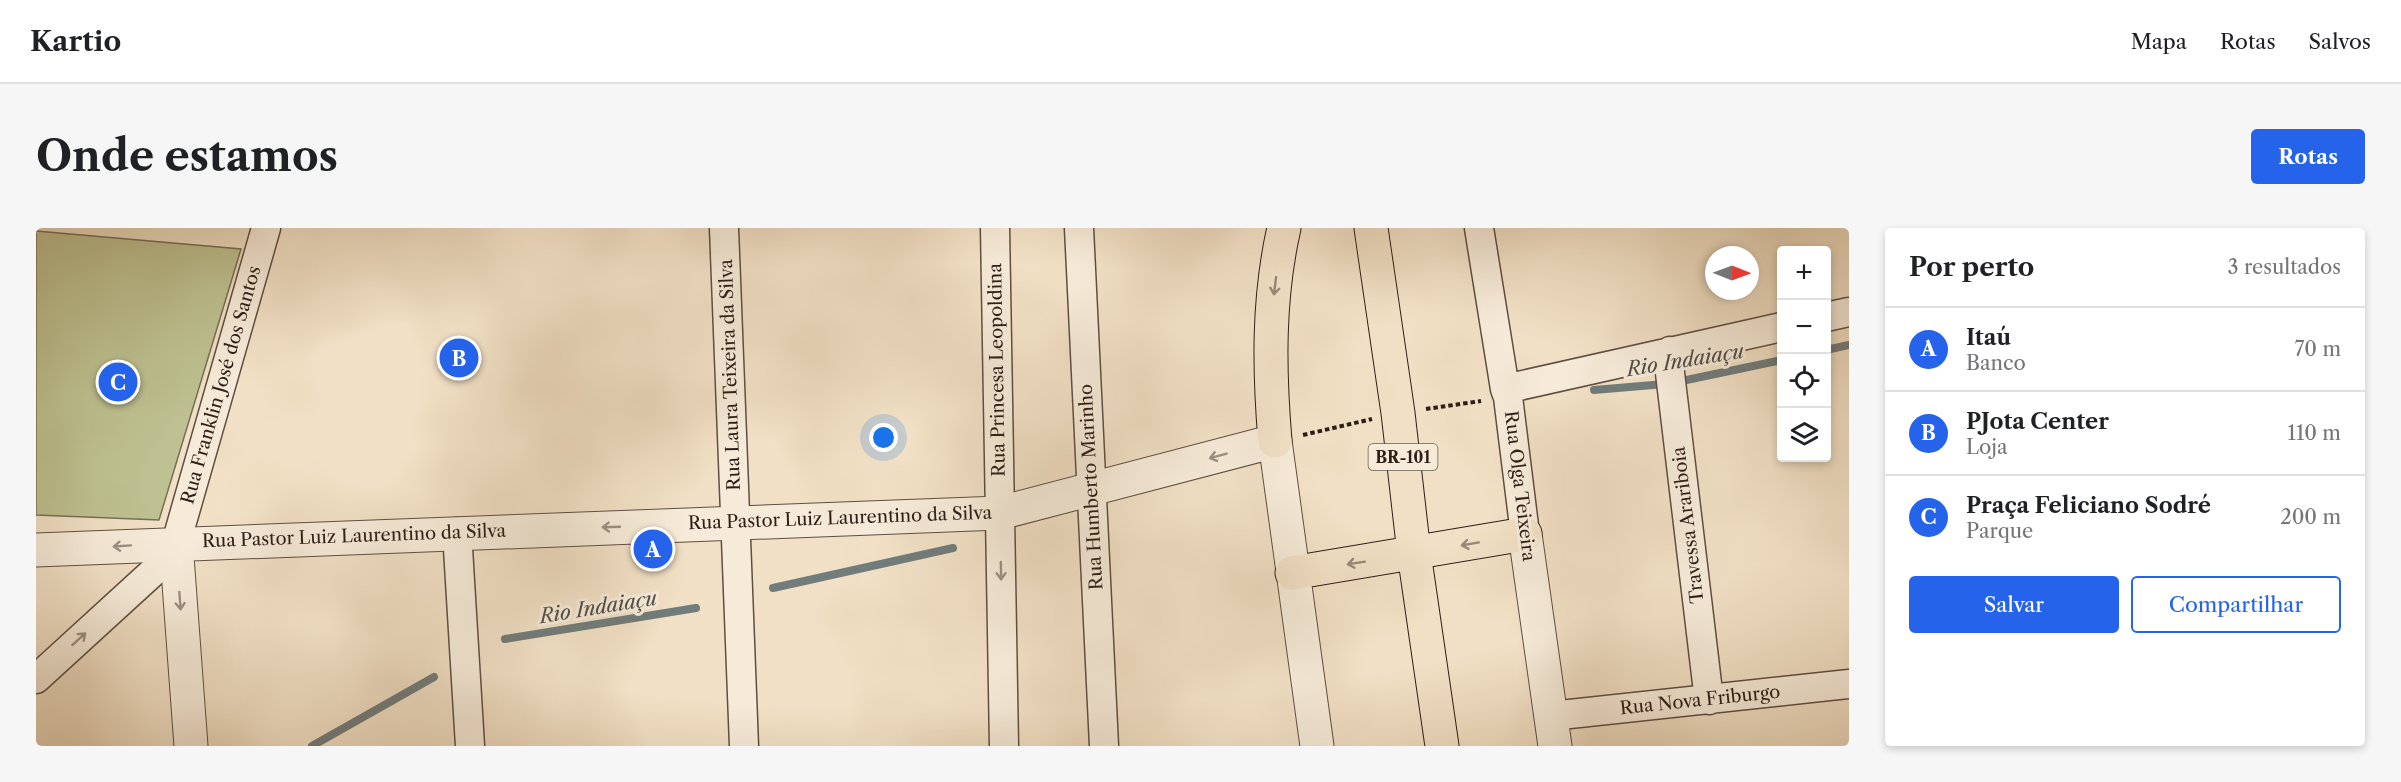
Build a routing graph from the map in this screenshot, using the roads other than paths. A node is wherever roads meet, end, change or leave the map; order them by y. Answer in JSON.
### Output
{"nodes":[{"id":1,"x":266,"y":228,"type":"edge"},
{"id":2,"x":724,"y":228,"type":"edge"},
{"id":3,"x":994,"y":228,"type":"edge"},
{"id":4,"x":1079,"y":228,"type":"edge"},
{"id":5,"x":1284,"y":228,"type":"edge"},
{"id":6,"x":1371,"y":228,"type":"edge"},
{"id":7,"x":1479,"y":228,"type":"edge"},
{"id":8,"x":1849,"y":312,"type":"edge"},
{"id":9,"x":1831,"y":316,"type":"edge"},
{"id":10,"x":1777,"y":329,"type":"edge"},
{"id":11,"x":1671,"y":373,"type":"junction"},
{"id":12,"x":1505,"y":389,"type":"junction"},
{"id":13,"x":1275,"y":441,"type":"junction"},
{"id":14,"x":1091,"y":490,"type":"junction"},
{"id":15,"x":1000,"y":513,"type":"junction"},
{"id":16,"x":736,"y":523,"type":"junction"},
{"id":17,"x":457,"y":532,"type":"junction"},
{"id":18,"x":1525,"y":534,"type":"junction"},
{"id":19,"x":176,"y":547,"type":"junction"},
{"id":20,"x":36,"y":550,"type":"edge"},
{"id":21,"x":1414,"y":554,"type":"junction"},
{"id":22,"x":1292,"y":573,"type":"junction"},
{"id":23,"x":36,"y":679,"type":"edge"},
{"id":24,"x":1849,"y":684,"type":"edge"},
{"id":25,"x":1709,"y":700,"type":"junction"},
{"id":26,"x":1553,"y":731,"type":"edge"},
{"id":27,"x":191,"y":746,"type":"edge"},
{"id":28,"x":470,"y":746,"type":"edge"},
{"id":29,"x":744,"y":746,"type":"edge"},
{"id":30,"x":1004,"y":746,"type":"edge"},
{"id":31,"x":1104,"y":746,"type":"edge"},
{"id":32,"x":1317,"y":746,"type":"edge"},
{"id":33,"x":1442,"y":746,"type":"edge"}],
"edges":[{"from":1,"to":19,"type":"street","name":"Rua Franklin José dos Santos"},
{"from":2,"to":16,"type":"street","name":"Rua Laura Teixeira da Silva"},
{"from":3,"to":15,"type":"street","name":"Rua Princesa Leopoldina"},
{"from":4,"to":14,"type":"street","name":"Rua Humberto Marinho"},
{"from":5,"to":13,"type":"highway","one_way":true},
{"from":6,"to":21,"type":"highway","number":"BR-101"},
{"from":7,"to":12,"type":"street","name":"Rua Olga Teixeira"},
{"from":8,"to":9,"type":"street"},
{"from":10,"to":11,"type":"street"},
{"from":11,"to":12,"type":"street"},
{"from":11,"to":25,"type":"street","name":"Travessa Arariboia"},
{"from":12,"to":18,"type":"street","name":"Rua Olga Teixeira"},
{"from":13,"to":14,"type":"street","name":"Rua Pastor Luiz Laurentino da Silva","one_way":true},
{"from":13,"to":22,"type":"street"},
{"from":14,"to":15,"type":"street","name":"Rua Pastor Luiz Laurentino da Silva"},
{"from":14,"to":31,"type":"street","name":"Rua Humberto Marinho"},
{"from":15,"to":16,"type":"street","name":"Rua Pastor Luiz Laurentino da Silva"},
{"from":15,"to":30,"type":"street","name":"Rua Princesa Leopoldina","one_way":true},
{"from":16,"to":17,"type":"street","name":"Rua Pastor Luiz Laurentino da Silva","one_way":true},
{"from":16,"to":29,"type":"street","name":"Rua Laura Teixeira da Silva"},
{"from":17,"to":19,"type":"street","name":"Rua Pastor Luiz Laurentino da Silva"},
{"from":17,"to":28,"type":"street"},
{"from":18,"to":21,"type":"highway","one_way":true},
{"from":18,"to":26,"type":"street","name":"Rua Olga Teixeira"},
{"from":19,"to":20,"type":"street","name":"Rua Pastor Luiz Laurentino da Silva","one_way":true},
{"from":23,"to":19,"type":"street","one_way":true},
{"from":19,"to":27,"type":"street","one_way":true},
{"from":21,"to":22,"type":"highway","one_way":true},
{"from":21,"to":33,"type":"highway","number":"BR-101"},
{"from":22,"to":32,"type":"street"},
{"from":24,"to":25,"type":"street","name":"Rua Nova Friburgo"},
{"from":25,"to":26,"type":"street","name":"Rua Nova Friburgo"}]}
